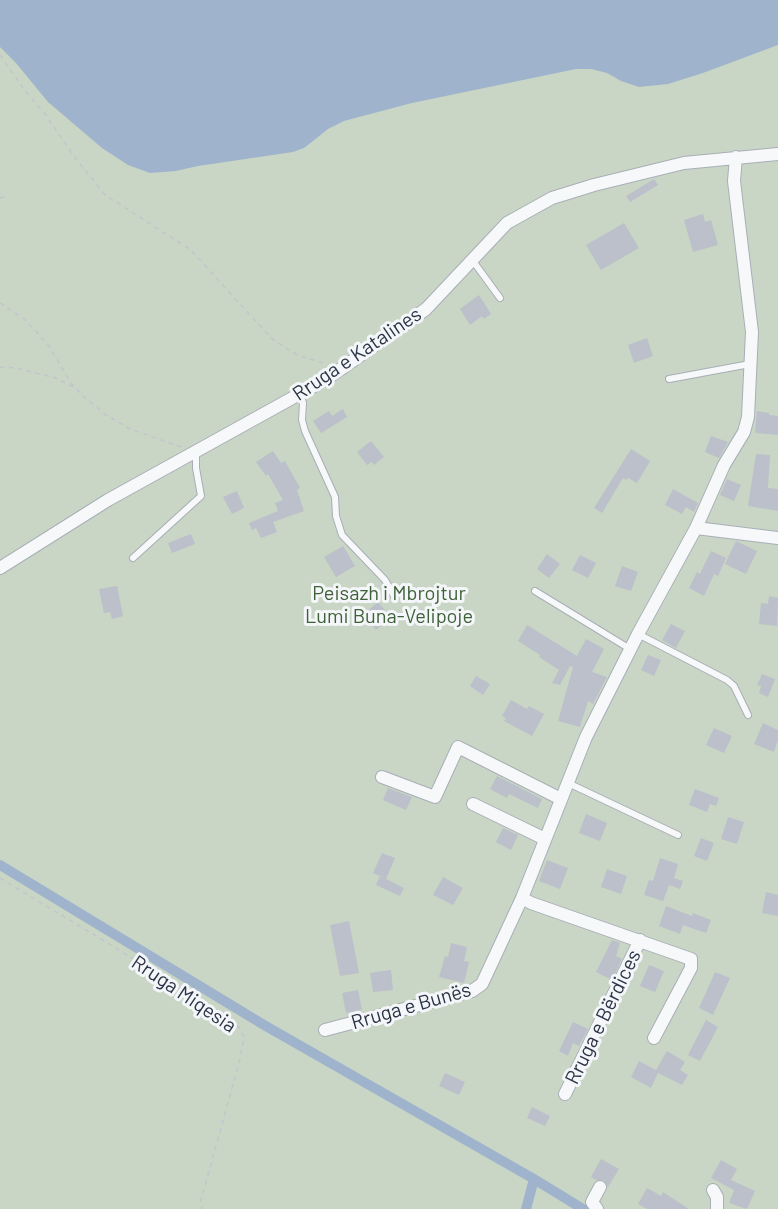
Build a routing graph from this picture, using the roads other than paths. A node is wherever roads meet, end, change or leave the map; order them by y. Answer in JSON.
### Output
{"nodes":[{"id":1,"x":778,"y":154,"type":"edge"},
{"id":2,"x":736,"y":157,"type":"junction"},
{"id":3,"x":473,"y":261,"type":"junction"},
{"id":4,"x":500,"y":298,"type":"dead end"},
{"id":5,"x":750,"y":364,"type":"junction"},
{"id":6,"x":669,"y":379,"type":"dead end"},
{"id":7,"x":300,"y":394,"type":"junction"},
{"id":8,"x":196,"y":451,"type":"junction"},
{"id":9,"x":696,"y":528,"type":"junction"},
{"id":10,"x":778,"y":538,"type":"edge"},
{"id":11,"x":133,"y":558,"type":"dead end"},
{"id":12,"x":0,"y":568,"type":"edge"},
{"id":13,"x":535,"y":591,"type":"dead end"},
{"id":14,"x":394,"y":596,"type":"dead end"},
{"id":15,"x":638,"y":634,"type":"junction"},
{"id":16,"x":630,"y":649,"type":"junction"},
{"id":17,"x":748,"y":715,"type":"dead end"},
{"id":18,"x":382,"y":777,"type":"dead end"},
{"id":19,"x":568,"y":783,"type":"junction"},
{"id":20,"x":561,"y":799,"type":"junction"},
{"id":21,"x":473,"y":804,"type":"dead end"},
{"id":22,"x":678,"y":835,"type":"dead end"},
{"id":23,"x":545,"y":839,"type":"junction"},
{"id":24,"x":522,"y":898,"type":"junction"},
{"id":25,"x":640,"y":940,"type":"junction"},
{"id":26,"x":325,"y":1030,"type":"dead end"},
{"id":27,"x":654,"y":1038,"type":"dead end"},
{"id":28,"x":566,"y":1094,"type":"dead end"},
{"id":29,"x":600,"y":1187,"type":"dead end"},
{"id":30,"x":713,"y":1190,"type":"dead end"},
{"id":31,"x":597,"y":1209,"type":"edge"},
{"id":32,"x":717,"y":1209,"type":"edge"}],
"edges":[{"from":1,"to":2,"type":"street","name":"Rruga e Katalines"},
{"from":2,"to":3,"type":"street","name":"Rruga e Katalines"},
{"from":2,"to":5,"type":"street"},
{"from":3,"to":4,"type":"lane"},
{"from":3,"to":7,"type":"street","name":"Rruga e Katalines"},
{"from":5,"to":6,"type":"lane"},
{"from":5,"to":9,"type":"street","name":"Rruga e Bunës"},
{"from":7,"to":8,"type":"street","name":"Rruga e Katalines"},
{"from":7,"to":14,"type":"lane"},
{"from":8,"to":11,"type":"lane"},
{"from":8,"to":12,"type":"street","name":"Rruga e Katalines"},
{"from":9,"to":10,"type":"street"},
{"from":9,"to":15,"type":"street","name":"Rruga e Bunës"},
{"from":13,"to":16,"type":"lane"},
{"from":15,"to":16,"type":"street","name":"Rruga e Bunës"},
{"from":15,"to":17,"type":"lane"},
{"from":16,"to":19,"type":"street","name":"Rruga e Bunës"},
{"from":18,"to":20,"type":"street"},
{"from":19,"to":20,"type":"street","name":"Rruga e Bunës"},
{"from":19,"to":22,"type":"lane"},
{"from":20,"to":23,"type":"street","name":"Rruga e Bunës"},
{"from":21,"to":23,"type":"street"},
{"from":23,"to":24,"type":"street","name":"Rruga e Bunës"},
{"from":24,"to":25,"type":"street","name":"Rruga e Bërdices"},
{"from":24,"to":26,"type":"street","name":"Rruga e Bunës"},
{"from":25,"to":27,"type":"street","name":"Rruga e Bërdices"},
{"from":25,"to":28,"type":"street","name":"Rruga e Bërdices"},
{"from":29,"to":31,"type":"street"},
{"from":30,"to":32,"type":"street"}]}
